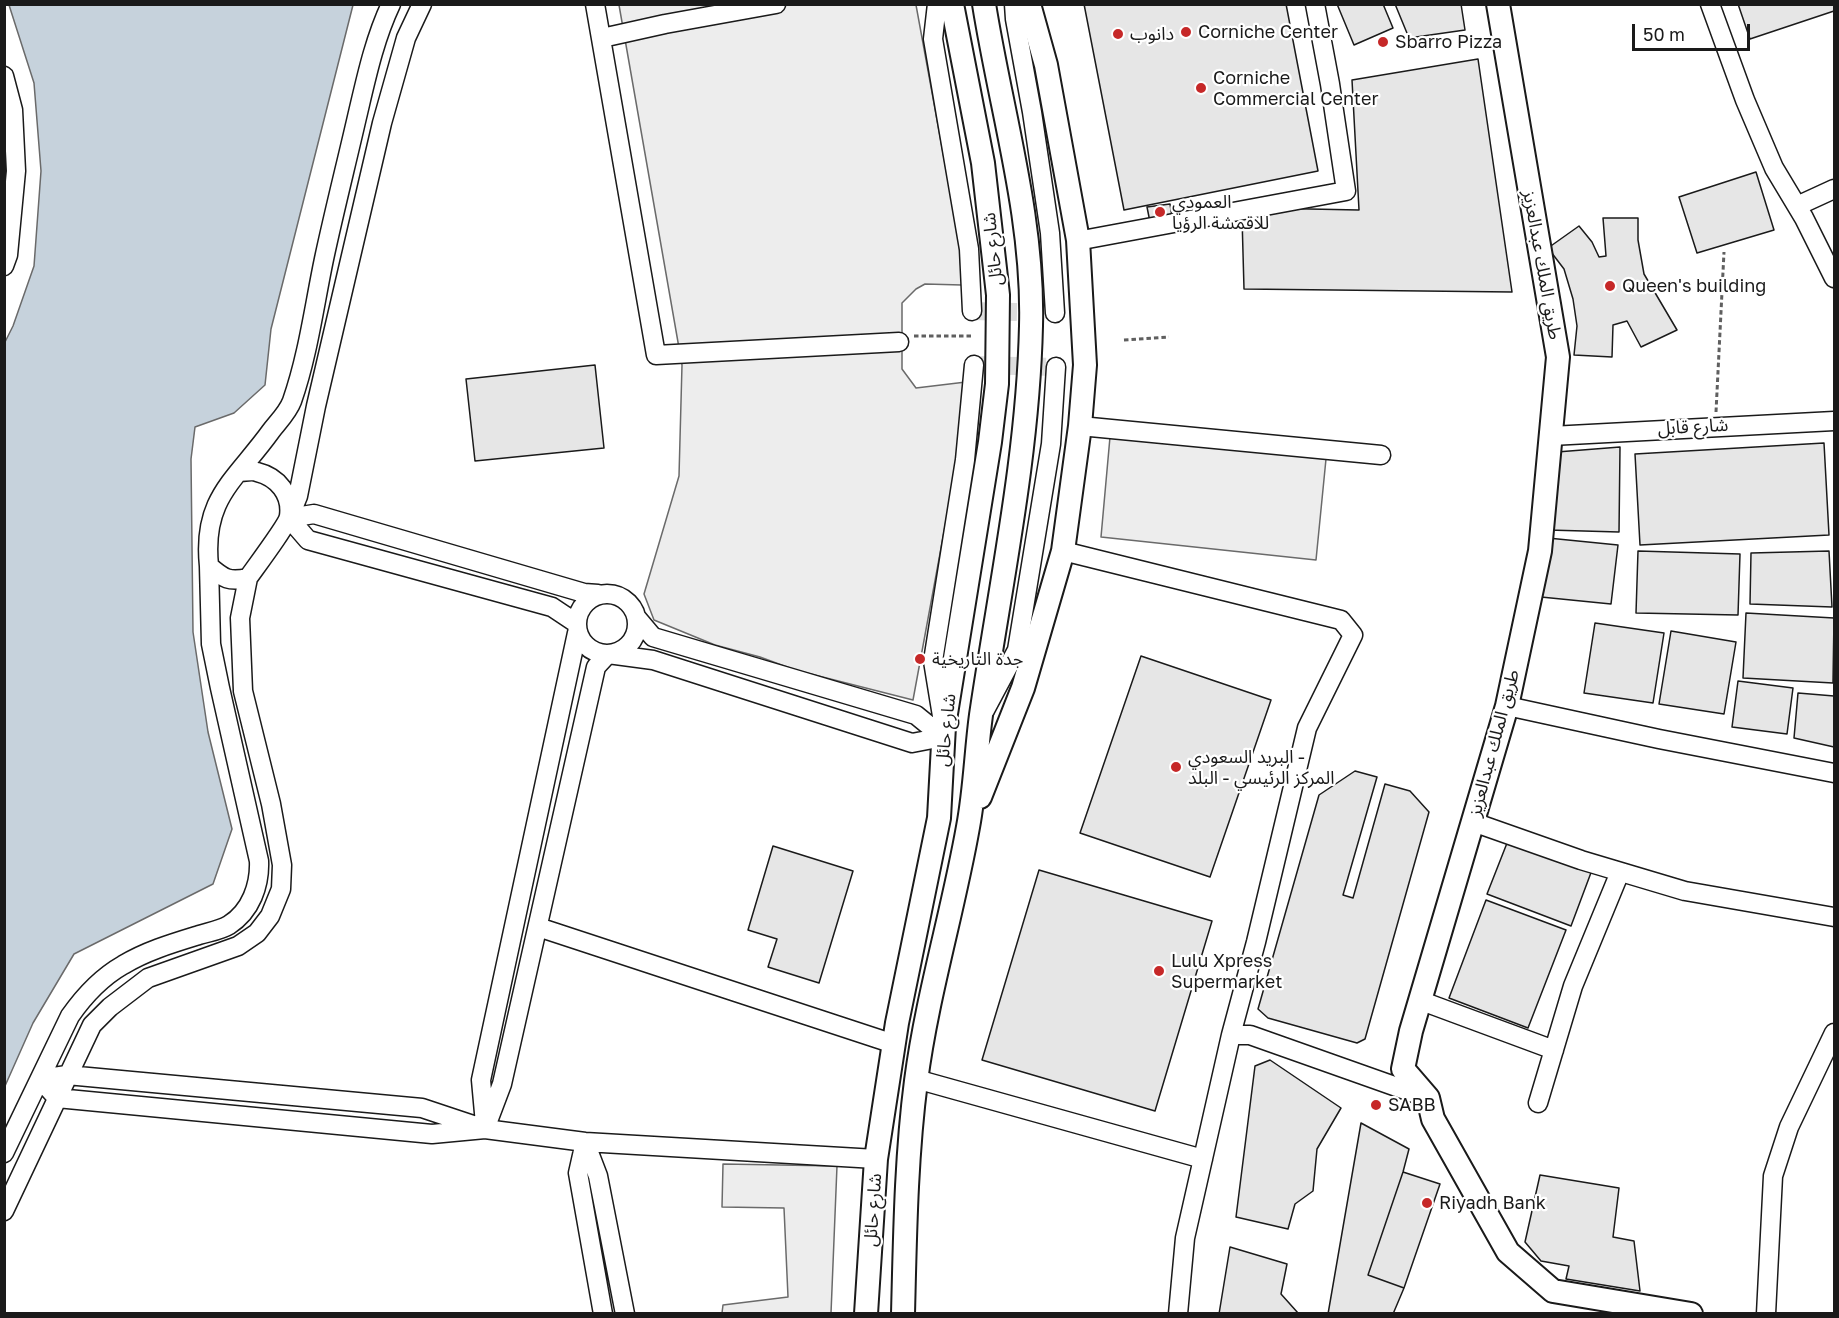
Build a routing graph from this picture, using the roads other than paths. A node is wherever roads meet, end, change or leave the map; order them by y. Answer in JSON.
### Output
{"nodes":[{"id":1,"x":391,"y":4,"type":"edge"},
{"id":2,"x":422,"y":4,"type":"edge"},
{"id":3,"x":595,"y":4,"type":"edge"},
{"id":4,"x":776,"y":4,"type":"edge"},
{"id":5,"x":937,"y":4,"type":"edge"},
{"id":6,"x":952,"y":4,"type":"edge"},
{"id":7,"x":984,"y":4,"type":"edge"},
{"id":8,"x":1014,"y":4,"type":"edge"},
{"id":9,"x":1029,"y":4,"type":"edge"},
{"id":10,"x":1315,"y":4,"type":"edge"},
{"id":11,"x":1498,"y":4,"type":"edge"},
{"id":12,"x":1710,"y":4,"type":"edge"},
{"id":13,"x":602,"y":39,"type":"junction"},
{"id":14,"x":4,"y":76,"type":"edge"},
{"id":15,"x":1834,"y":189,"type":"edge"},
{"id":16,"x":1797,"y":206,"type":"junction"},
{"id":17,"x":1077,"y":241,"type":"junction"},
{"id":18,"x":4,"y":266,"type":"edge"},
{"id":19,"x":1834,"y":278,"type":"edge"},
{"id":20,"x":972,"y":311,"type":"dead end"},
{"id":21,"x":1055,"y":313,"type":"dead end"},
{"id":22,"x":904,"y":339,"type":"road end"},
{"id":23,"x":974,"y":365,"type":"dead end"},
{"id":24,"x":1056,"y":368,"type":"dead end"},
{"id":25,"x":1834,"y":421,"type":"edge"},
{"id":26,"x":1080,"y":426,"type":"junction"},
{"id":27,"x":1551,"y":436,"type":"junction"},
{"id":28,"x":1381,"y":455,"type":"dead end"},
{"id":29,"x":239,"y":472,"type":"junction"},
{"id":30,"x":289,"y":518,"type":"junction"},
{"id":31,"x":1063,"y":551,"type":"junction"},
{"id":32,"x":209,"y":566,"type":"junction"},
{"id":33,"x":248,"y":578,"type":"junction"},
{"id":34,"x":598,"y":594,"type":"junction"},
{"id":35,"x":637,"y":618,"type":"junction"},
{"id":36,"x":577,"y":628,"type":"junction"},
{"id":37,"x":608,"y":654,"type":"junction"},
{"id":38,"x":1507,"y":706,"type":"junction"},
{"id":39,"x":981,"y":717,"type":"junction"},
{"id":40,"x":943,"y":731,"type":"junction"},
{"id":41,"x":1834,"y":773,"type":"edge"},
{"id":42,"x":1473,"y":822,"type":"junction"},
{"id":43,"x":969,"y":826,"type":"junction"},
{"id":44,"x":1620,"y":872,"type":"junction"},
{"id":45,"x":1834,"y":917,"type":"edge"},
{"id":46,"x":538,"y":927,"type":"junction"},
{"id":47,"x":1419,"y":1000,"type":"junction"},
{"id":48,"x":1834,"y":1033,"type":"edge"},
{"id":49,"x":1231,"y":1035,"type":"junction"},
{"id":50,"x":894,"y":1044,"type":"junction"},
{"id":51,"x":1554,"y":1050,"type":"junction"},
{"id":52,"x":67,"y":1075,"type":"junction"},
{"id":53,"x":40,"y":1079,"type":"junction"},
{"id":54,"x":916,"y":1079,"type":"junction"},
{"id":55,"x":57,"y":1098,"type":"junction"},
{"id":56,"x":1428,"y":1098,"type":"junction"},
{"id":57,"x":1538,"y":1102,"type":"dead end"},
{"id":58,"x":485,"y":1130,"type":"junction"},
{"id":59,"x":585,"y":1142,"type":"junction"},
{"id":60,"x":4,"y":1153,"type":"edge"},
{"id":61,"x":876,"y":1159,"type":"junction"},
{"id":62,"x":1203,"y":1159,"type":"junction"},
{"id":63,"x":4,"y":1211,"type":"edge"},
{"id":64,"x":1687,"y":1313,"type":"edge"},
{"id":65,"x":603,"y":1314,"type":"edge"},
{"id":66,"x":625,"y":1314,"type":"edge"},
{"id":67,"x":866,"y":1314,"type":"edge"},
{"id":68,"x":903,"y":1314,"type":"edge"},
{"id":69,"x":1178,"y":1314,"type":"edge"},
{"id":70,"x":1766,"y":1314,"type":"edge"}],
"edges":[{"from":1,"to":29,"type":"street"},
{"from":2,"to":30,"type":"street"},
{"from":3,"to":13,"type":"street"},
{"from":4,"to":13,"type":"street"},
{"from":5,"to":20,"type":"street"},
{"from":6,"to":40,"type":"main road","name":"شارع حائل"},
{"from":7,"to":39,"type":"main road","name":"شارع حائل"},
{"from":8,"to":21,"type":"street"},
{"from":9,"to":17,"type":"main road"},
{"from":10,"to":17,"type":"street"},
{"from":11,"to":27,"type":"main road","name":"طريق الملك عبدالعزيز"},
{"from":12,"to":16,"type":"street"},
{"from":13,"to":22,"type":"street"},
{"from":14,"to":18,"type":"street"},
{"from":15,"to":16,"type":"street"},
{"from":16,"to":19,"type":"street"},
{"from":17,"to":26,"type":"main road"},
{"from":23,"to":40,"type":"street"},
{"from":24,"to":39,"type":"street"},
{"from":25,"to":27,"type":"street","name":"شارع قابل"},
{"from":26,"to":28,"type":"street"},
{"from":26,"to":31,"type":"main road"},
{"from":27,"to":38,"type":"main road","name":"طريق الملك عبدالعزيز"},
{"from":29,"to":30,"type":"street"},
{"from":29,"to":32,"type":"street"},
{"from":30,"to":33,"type":"street"},
{"from":30,"to":34,"type":"street"},
{"from":30,"to":36,"type":"street"},
{"from":31,"to":43,"type":"main road"},
{"from":31,"to":49,"type":"street"},
{"from":32,"to":33,"type":"street"},
{"from":32,"to":53,"type":"street"},
{"from":33,"to":52,"type":"street"},
{"from":34,"to":35,"type":"street"},
{"from":34,"to":36,"type":"street"},
{"from":35,"to":37,"type":"street"},
{"from":35,"to":40,"type":"street"},
{"from":36,"to":37,"type":"street"},
{"from":36,"to":58,"type":"street"},
{"from":37,"to":40,"type":"street"},
{"from":37,"to":46,"type":"street"},
{"from":38,"to":41,"type":"street"},
{"from":38,"to":42,"type":"main road","name":"طريق الملك عبدالعزيز"},
{"from":39,"to":43,"type":"main road","name":"شارع حائل"},
{"from":40,"to":50,"type":"main road","name":"شارع حائل"},
{"from":42,"to":44,"type":"street"},
{"from":42,"to":47,"type":"main road","name":"طريق الملك عبدالعزيز"},
{"from":43,"to":54,"type":"main road","name":"شارع حائل"},
{"from":44,"to":45,"type":"street"},
{"from":44,"to":51,"type":"street"},
{"from":46,"to":50,"type":"street"},
{"from":46,"to":58,"type":"street"},
{"from":47,"to":51,"type":"street"},
{"from":47,"to":56,"type":"main road","name":"طريق الملك عبدالعزيز"},
{"from":48,"to":70,"type":"street"},
{"from":49,"to":56,"type":"street"},
{"from":49,"to":62,"type":"street"},
{"from":50,"to":61,"type":"main road","name":"شارع حائل"},
{"from":51,"to":57,"type":"street"},
{"from":52,"to":53,"type":"street"},
{"from":52,"to":55,"type":"street"},
{"from":52,"to":58,"type":"street"},
{"from":53,"to":55,"type":"street"},
{"from":53,"to":60,"type":"street"},
{"from":54,"to":62,"type":"street"},
{"from":54,"to":68,"type":"main road","name":"شارع حائل"},
{"from":55,"to":58,"type":"street"},
{"from":55,"to":63,"type":"street"},
{"from":56,"to":64,"type":"main road","name":"طريق الملك عبدالعزيز"},
{"from":58,"to":59,"type":"street"},
{"from":59,"to":61,"type":"street"},
{"from":59,"to":65,"type":"street"},
{"from":59,"to":66,"type":"street"},
{"from":61,"to":67,"type":"main road","name":"شارع حائل"},
{"from":62,"to":69,"type":"street"}]}
